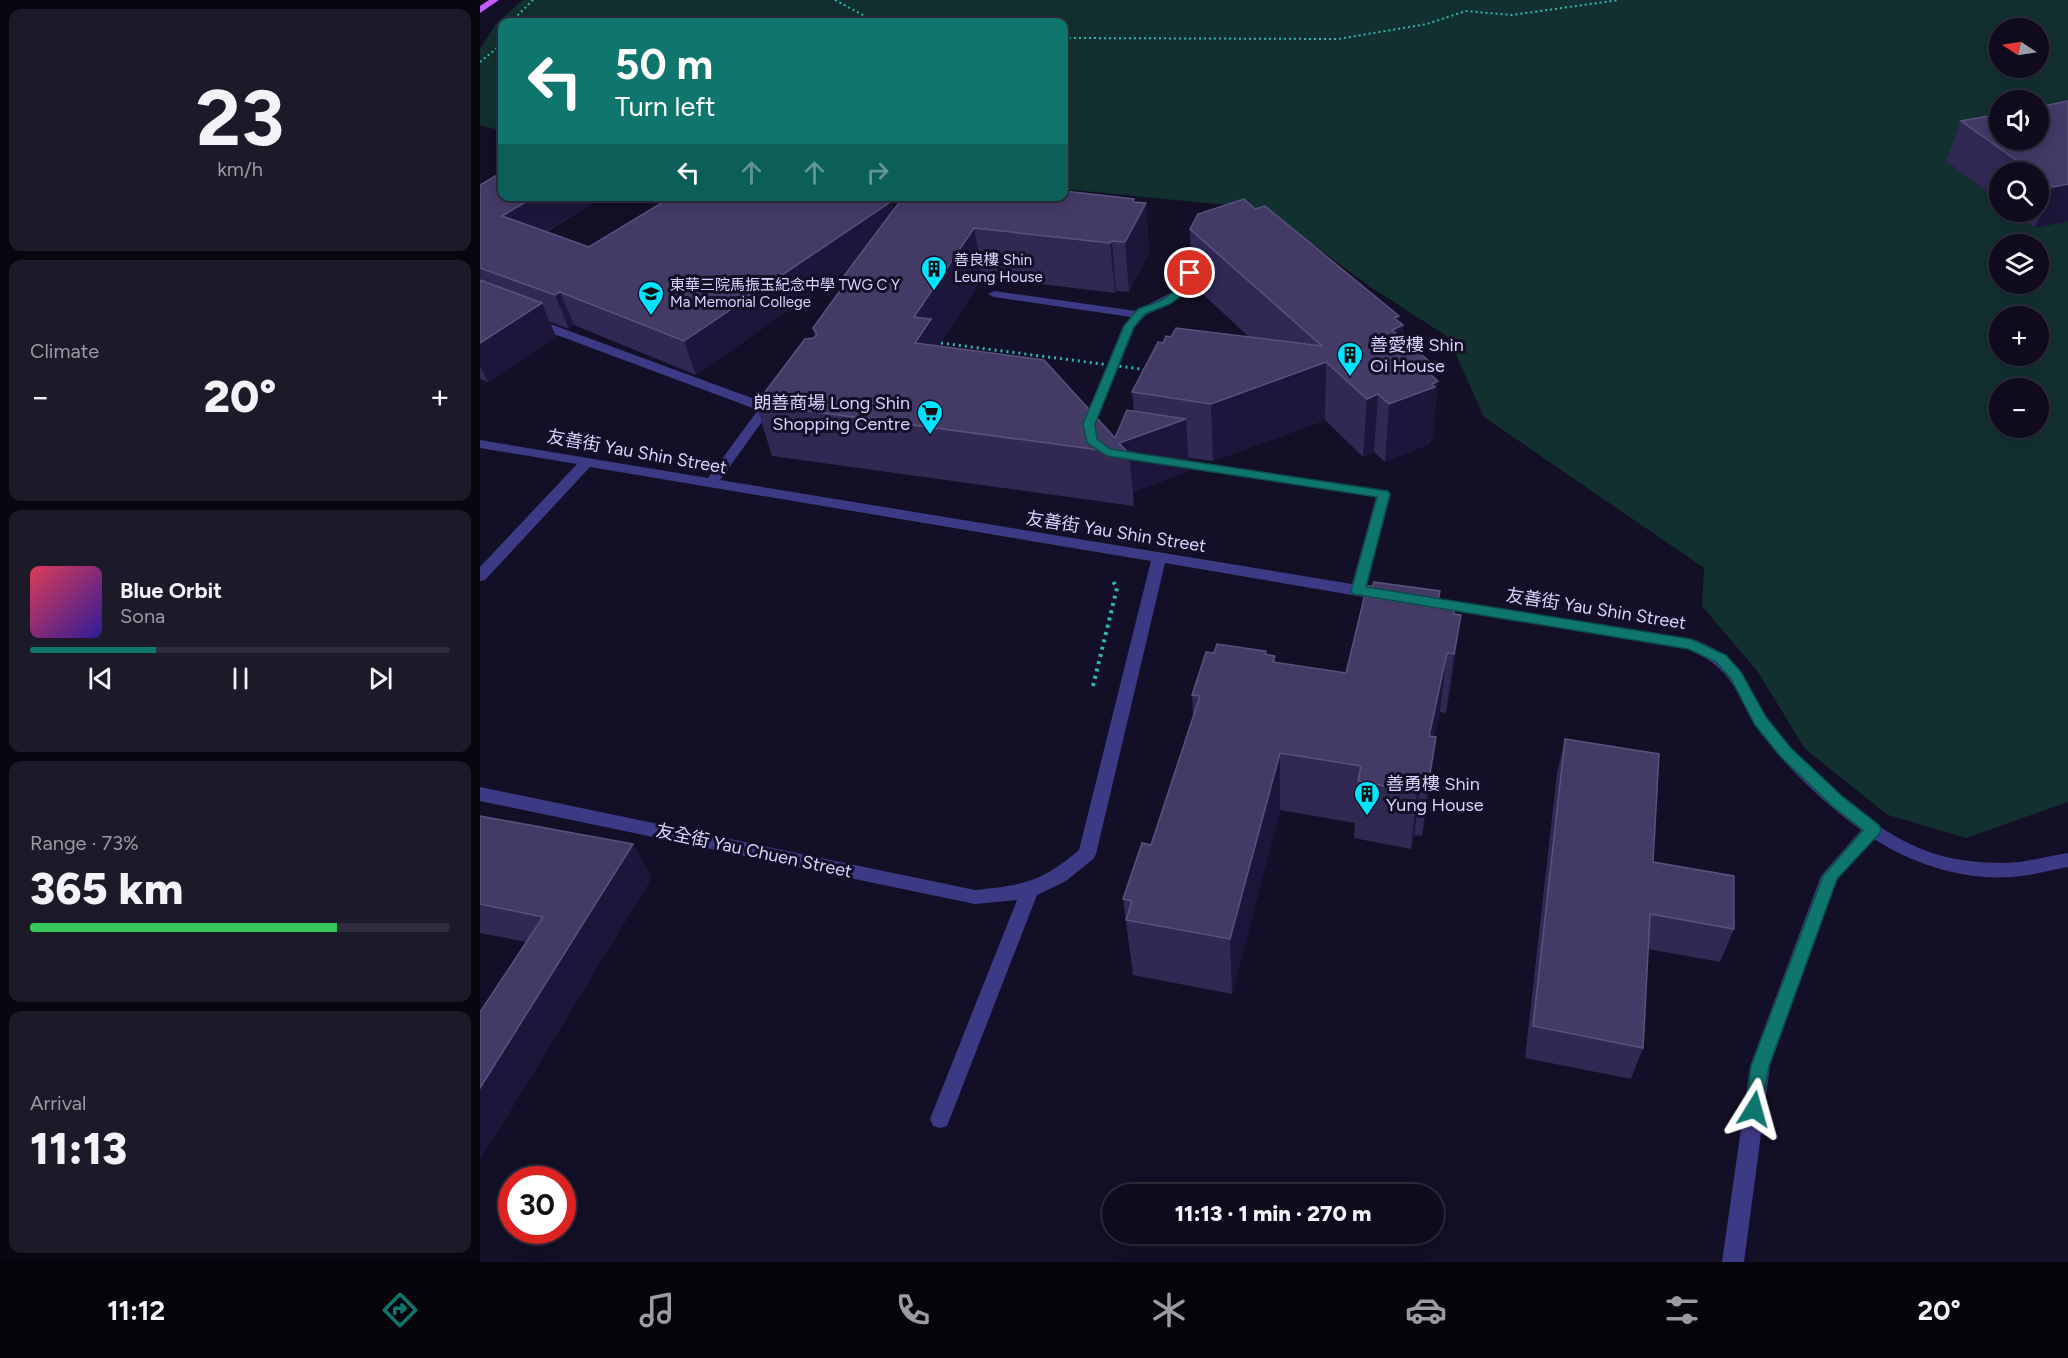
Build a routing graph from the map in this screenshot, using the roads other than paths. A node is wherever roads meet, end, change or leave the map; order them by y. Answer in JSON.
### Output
{"nodes":[{"id":1,"x":495,"y":0,"type":"edge"},
{"id":2,"x":482,"y":6,"type":"edge"},
{"id":3,"x":1200,"y":253,"type":"edge"},
{"id":4,"x":994,"y":294,"type":"dead end"},
{"id":5,"x":1139,"y":315,"type":"junction"},
{"id":6,"x":524,"y":319,"type":"edge"},
{"id":7,"x":480,"y":444,"type":"edge"},
{"id":8,"x":1099,"y":447,"type":"edge"},
{"id":9,"x":1153,"y":459,"type":"edge"},
{"id":10,"x":586,"y":463,"type":"junction"},
{"id":11,"x":710,"y":484,"type":"junction"},
{"id":12,"x":1159,"y":559,"type":"junction"},
{"id":13,"x":480,"y":576,"type":"edge"},
{"id":14,"x":1358,"y":591,"type":"junction"},
{"id":15,"x":1404,"y":598,"type":"edge"},
{"id":16,"x":1427,"y":602,"type":"edge"},
{"id":17,"x":480,"y":794,"type":"edge"},
{"id":18,"x":1873,"y":830,"type":"junction"},
{"id":19,"x":2068,"y":860,"type":"edge"},
{"id":20,"x":1029,"y":892,"type":"junction"},
{"id":21,"x":939,"y":1119,"type":"dead end"},
{"id":22,"x":1733,"y":1262,"type":"edge"}],
"edges":[{"from":1,"to":2,"type":"main road"},
{"from":3,"to":5,"type":"street"},
{"from":4,"to":5,"type":"street"},
{"from":5,"to":8,"type":"street"},
{"from":6,"to":11,"type":"street"},
{"from":7,"to":10,"type":"street","name":"友善街 Yau Shin Street"},
{"from":9,"to":14,"type":"street"},
{"from":10,"to":11,"type":"street","name":"友善街 Yau Shin Street"},
{"from":10,"to":13,"type":"street"},
{"from":11,"to":12,"type":"street","name":"友善街 Yau Shin Street"},
{"from":12,"to":14,"type":"street","name":"友善街 Yau Shin Street"},
{"from":12,"to":20,"type":"street","name":"友全街 Yau Chuen Street"},
{"from":14,"to":15,"type":"street","name":"友善街 Yau Shin Street"},
{"from":16,"to":18,"type":"street","name":"友善街 Yau Shin Street"},
{"from":17,"to":20,"type":"street","name":"友全街 Yau Chuen Street"},
{"from":18,"to":19,"type":"street","name":"友善街 Yau Shin Street"},
{"from":18,"to":22,"type":"street"},
{"from":20,"to":21,"type":"street"}]}
